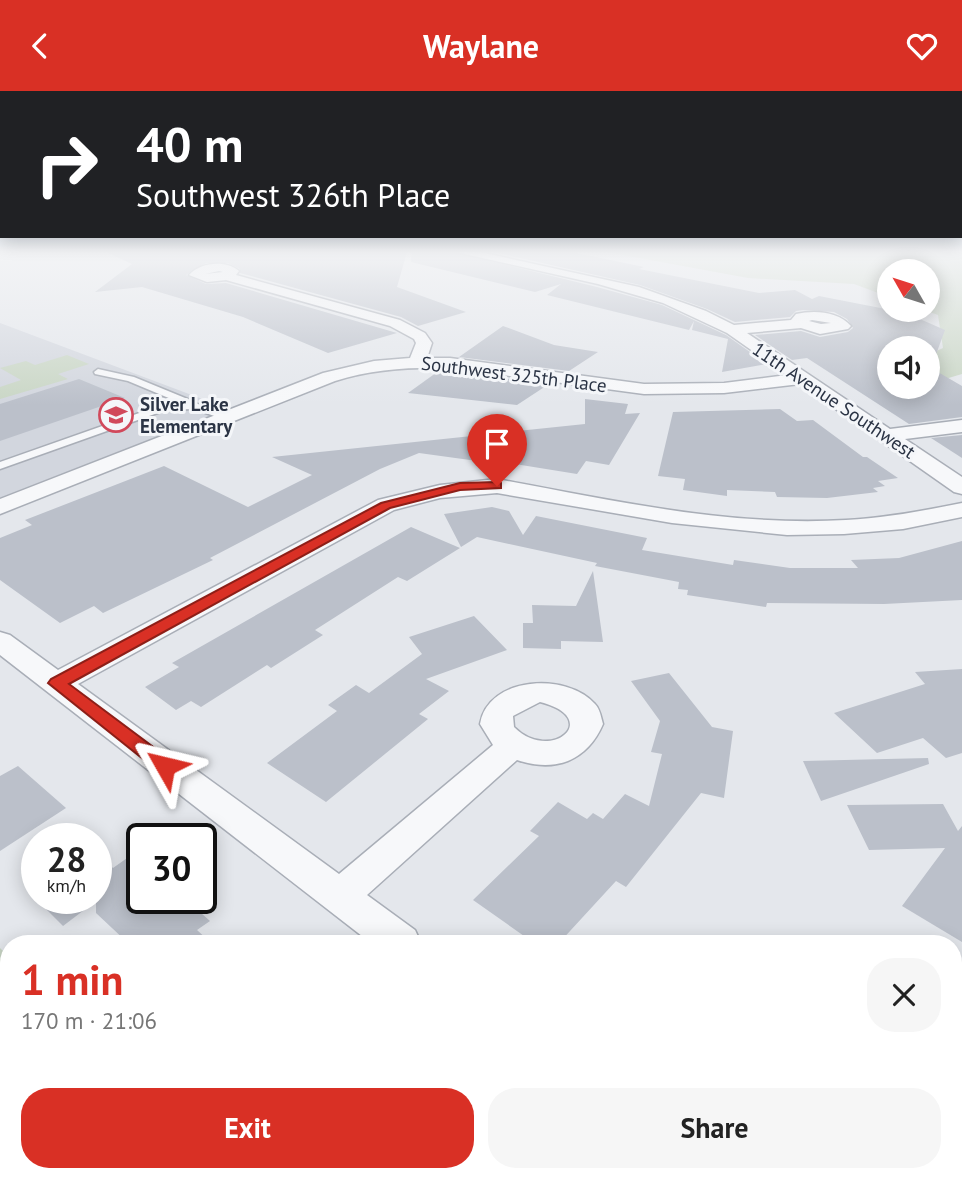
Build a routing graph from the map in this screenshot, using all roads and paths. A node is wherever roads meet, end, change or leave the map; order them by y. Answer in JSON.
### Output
{"nodes":[{"id":1,"x":319,"y":303,"type":"edge"},
{"id":2,"x":681,"y":303,"type":"edge"},
{"id":3,"x":800,"y":324,"type":"dead end"},
{"id":4,"x":732,"y":330,"type":"junction"},
{"id":5,"x":417,"y":361,"type":"junction"},
{"id":6,"x":98,"y":372,"type":"dead end"},
{"id":7,"x":802,"y":379,"type":"junction"},
{"id":8,"x":195,"y":406,"type":"junction"},
{"id":9,"x":226,"y":417,"type":"junction"},
{"id":10,"x":962,"y":426,"type":"edge"},
{"id":11,"x":887,"y":435,"type":"junction"},
{"id":12,"x":0,"y":466,"type":"edge"},
{"id":13,"x":962,"y":487,"type":"edge"},
{"id":14,"x":0,"y":507,"type":"edge"},
{"id":15,"x":962,"y":510,"type":"edge"},
{"id":16,"x":0,"y":641,"type":"edge"},
{"id":17,"x":57,"y":683,"type":"junction"},
{"id":18,"x":514,"y":745,"type":"dead end"},
{"id":19,"x":338,"y":898,"type":"junction"},
{"id":20,"x":390,"y":935,"type":"edge"}],
"edges":[{"from":1,"to":5,"type":"street"},
{"from":2,"to":4,"type":"street","name":"11th Avenue Southwest"},
{"from":3,"to":4,"type":"street"},
{"from":4,"to":7,"type":"street","name":"11th Avenue Southwest"},
{"from":5,"to":7,"type":"street","name":"Southwest 325th Place"},
{"from":5,"to":9,"type":"street","name":"Southwest 325th Place"},
{"from":6,"to":8,"type":"lane"},
{"from":7,"to":11,"type":"street","name":"11th Avenue Southwest"},
{"from":8,"to":9,"type":"lane"},
{"from":8,"to":12,"type":"lane"},
{"from":9,"to":14,"type":"street","name":"Southwest 325th Place"},
{"from":10,"to":11,"type":"street"},
{"from":11,"to":13,"type":"street","name":"11th Avenue Southwest"},
{"from":15,"to":17,"type":"street"},
{"from":16,"to":17,"type":"street"},
{"from":17,"to":19,"type":"street"},
{"from":18,"to":19,"type":"street"},
{"from":19,"to":20,"type":"street"}]}
